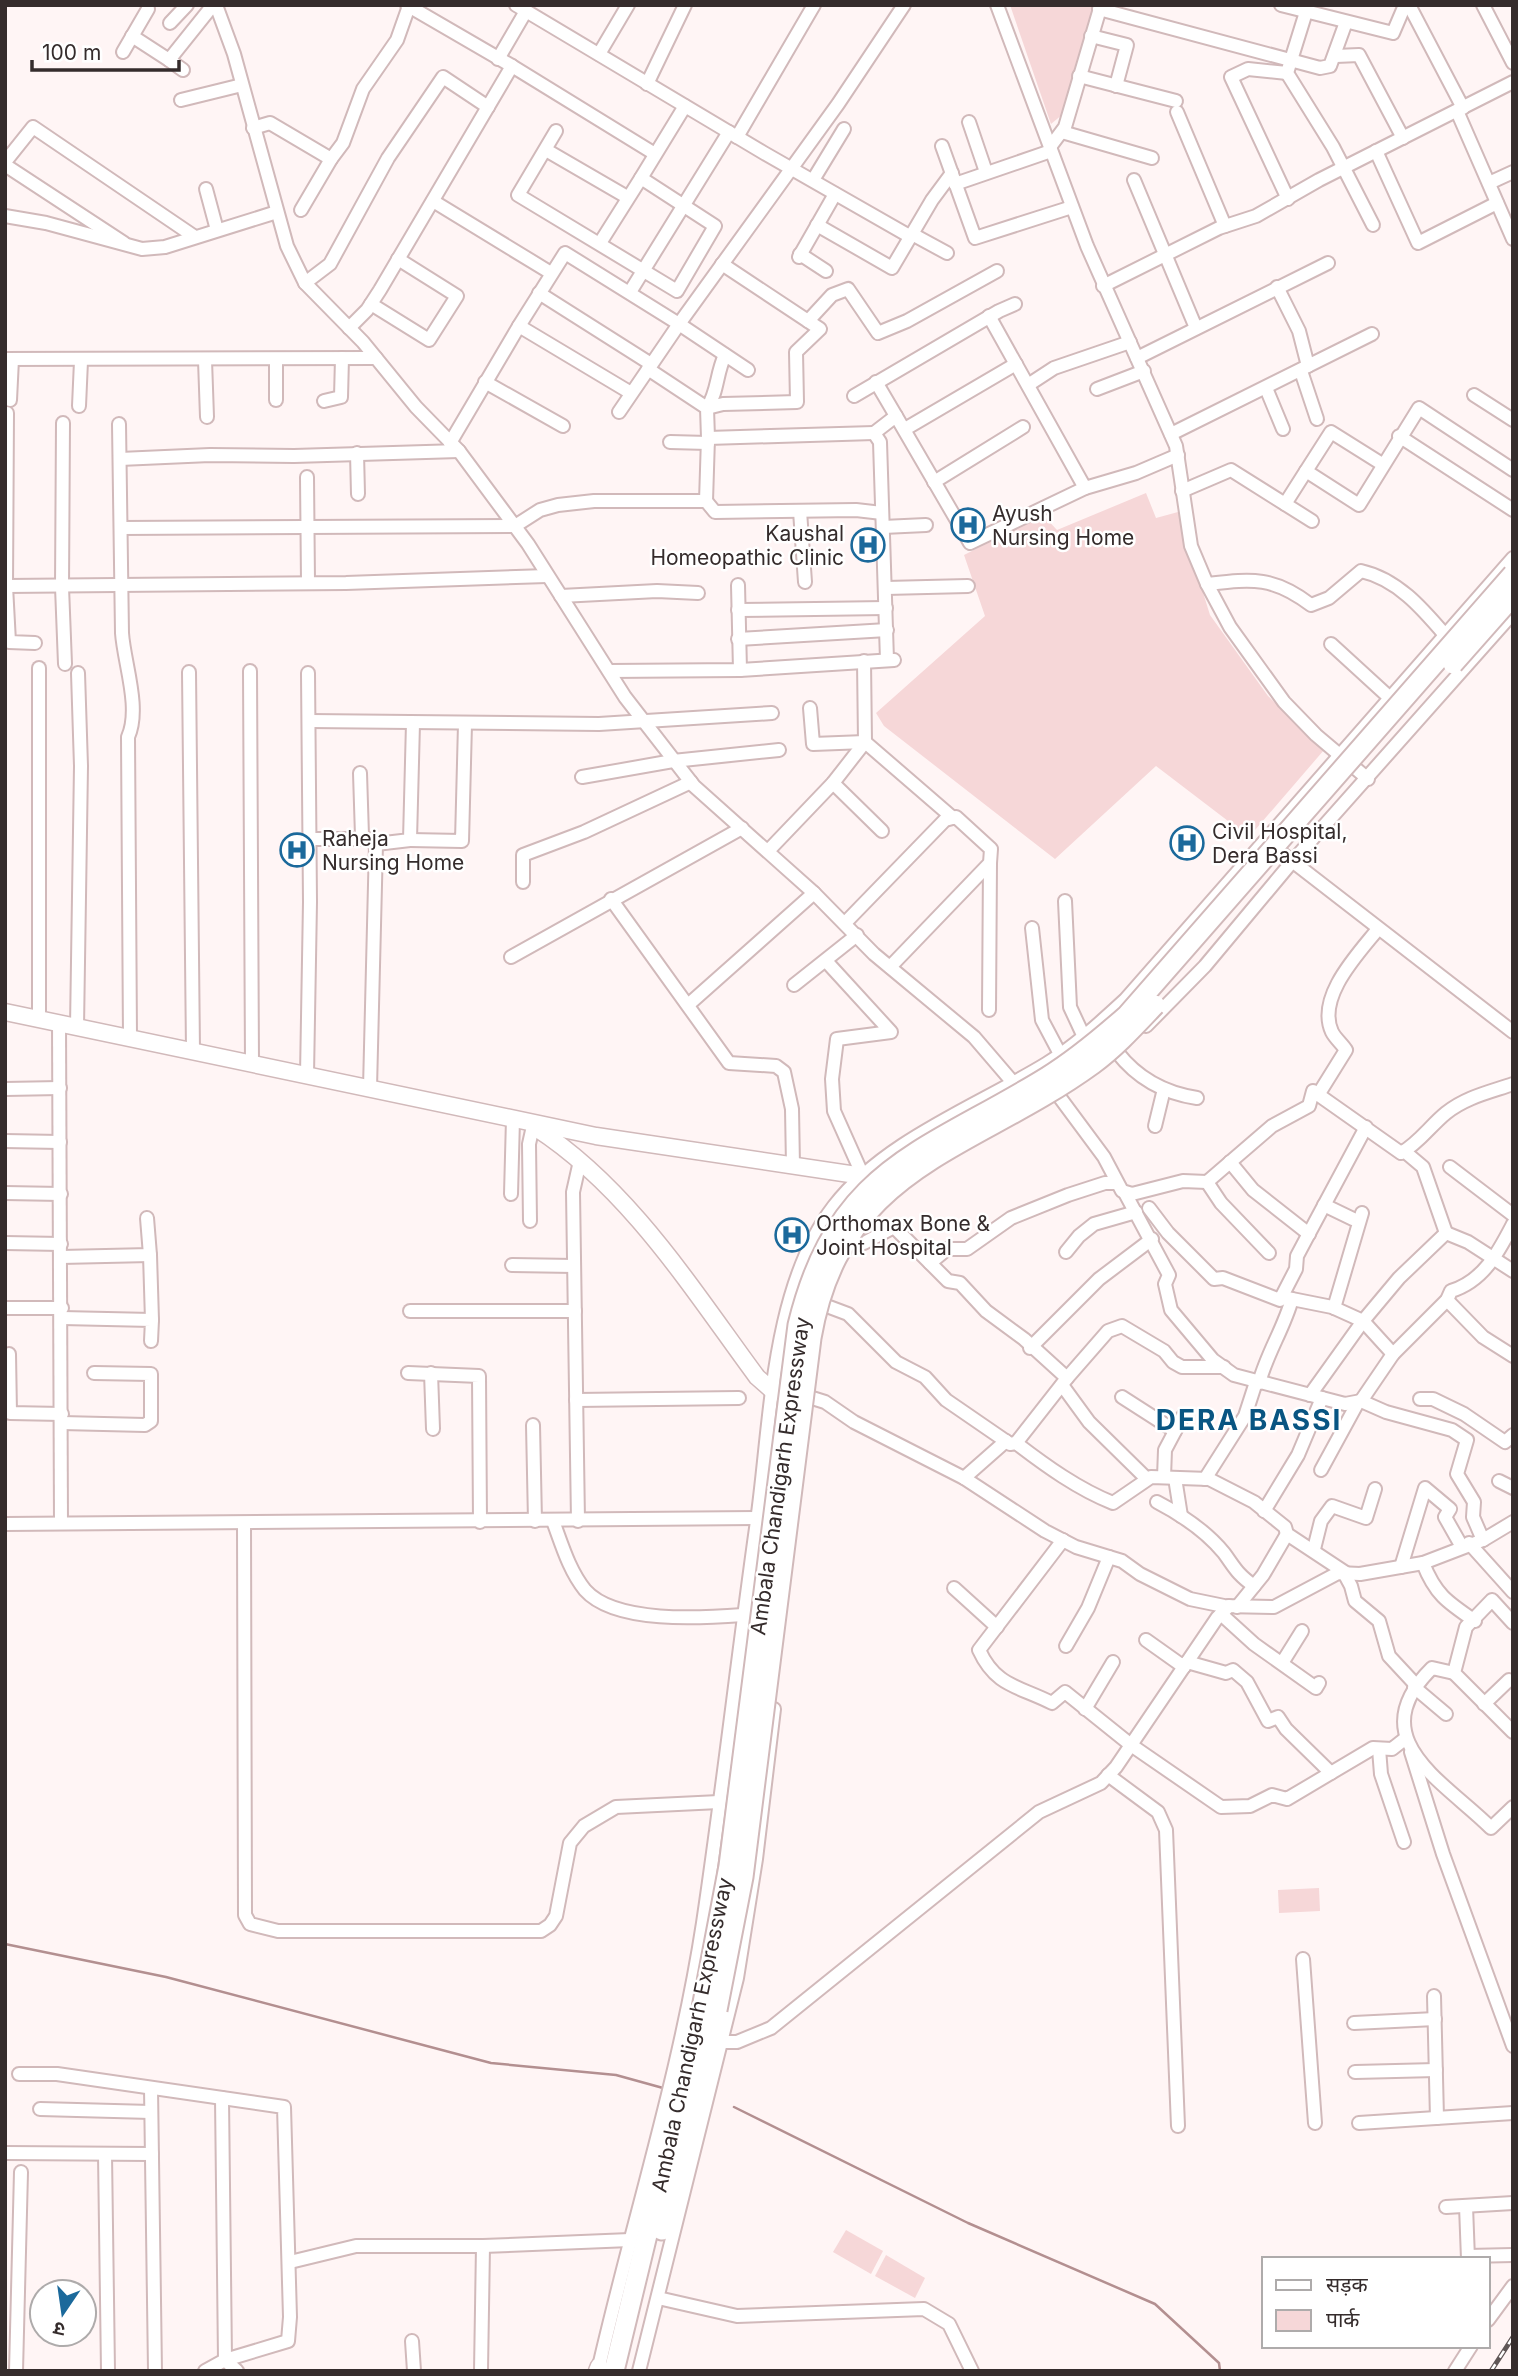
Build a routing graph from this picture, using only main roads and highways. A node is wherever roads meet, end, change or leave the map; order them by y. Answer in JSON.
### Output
{"nodes":[{"id":1,"x":1513,"y":574,"type":"edge"},
{"id":2,"x":1513,"y":596,"type":"edge"},
{"id":3,"x":5,"y":1012,"type":"edge"},
{"id":4,"x":524,"y":1122,"type":"junction"},
{"id":5,"x":889,"y":1199,"type":"road end"},
{"id":6,"x":809,"y":1397,"type":"road end"},
{"id":7,"x":705,"y":2026,"type":"junction"},
{"id":8,"x":602,"y":2370,"type":"edge"},
{"id":9,"x":627,"y":2371,"type":"edge"}],
"edges":[{"from":1,"to":7,"type":"highway","name":"Ambala Chandigarh Expressway","bridge":true},
{"from":2,"to":7,"type":"highway","name":"Ambala Chandigarh Expressway","bridge":true},
{"from":3,"to":4,"type":"main road"},
{"from":4,"to":5,"type":"main road"},
{"from":4,"to":6,"type":"main road"},
{"from":7,"to":8,"type":"highway","name":"Ambala Chandigarh Expressway"},
{"from":7,"to":9,"type":"highway","name":"Ambala Chandigarh Expressway"}]}
